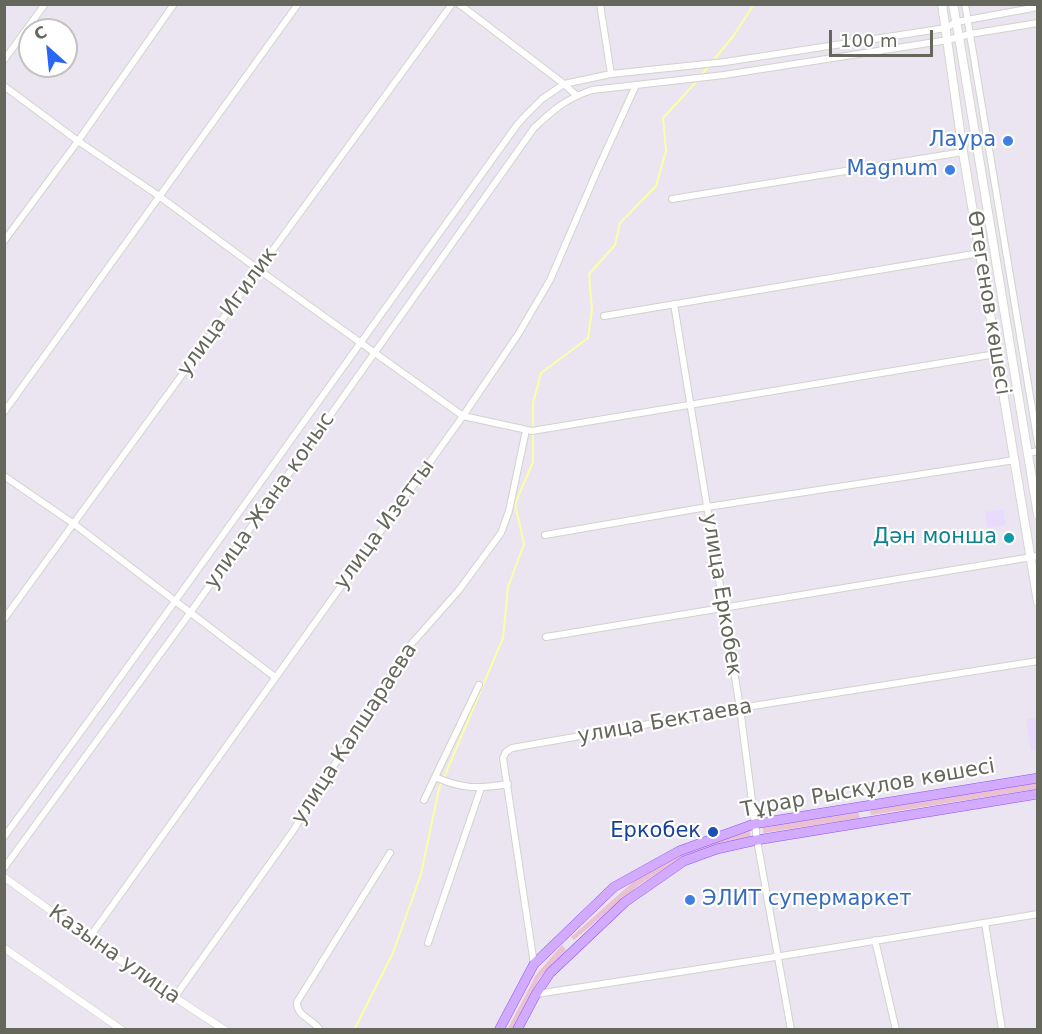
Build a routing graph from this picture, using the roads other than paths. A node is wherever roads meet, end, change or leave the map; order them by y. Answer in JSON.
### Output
{"nodes":[{"id":1,"x":45,"y":4,"type":"edge"},
{"id":2,"x":174,"y":4,"type":"edge"},
{"id":3,"x":298,"y":4,"type":"edge"},
{"id":4,"x":452,"y":4,"type":"edge"},
{"id":5,"x":459,"y":4,"type":"edge"},
{"id":6,"x":600,"y":4,"type":"edge"},
{"id":7,"x":942,"y":4,"type":"edge"},
{"id":8,"x":953,"y":4,"type":"edge"},
{"id":9,"x":965,"y":4,"type":"edge"},
{"id":10,"x":1038,"y":7,"type":"edge"},
{"id":11,"x":967,"y":20,"type":"junction"},
{"id":12,"x":956,"y":22,"type":"junction"},
{"id":13,"x":1038,"y":23,"type":"edge"},
{"id":14,"x":946,"y":28,"type":"junction"},
{"id":15,"x":970,"y":34,"type":"junction"},
{"id":16,"x":959,"y":37,"type":"junction"},
{"id":17,"x":948,"y":40,"type":"junction"},
{"id":18,"x":4,"y":60,"type":"edge"},
{"id":19,"x":611,"y":74,"type":"junction"},
{"id":20,"x":564,"y":84,"type":"junction"},
{"id":21,"x":636,"y":85,"type":"junction"},
{"id":22,"x":4,"y":86,"type":"edge"},
{"id":23,"x":576,"y":95,"type":"junction"},
{"id":24,"x":517,"y":125,"type":"junction"},
{"id":25,"x":532,"y":131,"type":"junction"},
{"id":26,"x":78,"y":141,"type":"junction"},
{"id":27,"x":963,"y":152,"type":"junction"},
{"id":28,"x":159,"y":196,"type":"junction"},
{"id":29,"x":672,"y":199,"type":"dead end"},
{"id":30,"x":4,"y":241,"type":"edge"},
{"id":31,"x":980,"y":253,"type":"junction"},
{"id":32,"x":259,"y":270,"type":"junction"},
{"id":33,"x":674,"y":304,"type":"junction"},
{"id":34,"x":604,"y":316,"type":"dead end"},
{"id":35,"x":360,"y":342,"type":"junction"},
{"id":36,"x":375,"y":353,"type":"junction"},
{"id":37,"x":996,"y":354,"type":"junction"},
{"id":38,"x":690,"y":405,"type":"junction"},
{"id":39,"x":4,"y":412,"type":"edge"},
{"id":40,"x":463,"y":416,"type":"junction"},
{"id":41,"x":529,"y":431,"type":"junction"},
{"id":42,"x":1026,"y":437,"type":"junction"},
{"id":43,"x":1011,"y":441,"type":"junction"},
{"id":44,"x":1038,"y":444,"type":"edge"},
{"id":45,"x":1033,"y":452,"type":"edge"},
{"id":46,"x":1015,"y":460,"type":"junction"},
{"id":47,"x":4,"y":476,"type":"edge"},
{"id":48,"x":707,"y":507,"type":"junction"},
{"id":49,"x":1038,"y":515,"type":"edge"},
{"id":50,"x":74,"y":524,"type":"junction"},
{"id":51,"x":546,"y":535,"type":"dead end"},
{"id":52,"x":1034,"y":556,"type":"edge"},
{"id":53,"x":176,"y":602,"type":"junction"},
{"id":54,"x":1038,"y":602,"type":"edge"},
{"id":55,"x":723,"y":607,"type":"junction"},
{"id":56,"x":190,"y":612,"type":"junction"},
{"id":57,"x":4,"y":619,"type":"edge"},
{"id":58,"x":546,"y":637,"type":"dead end"},
{"id":59,"x":1038,"y":661,"type":"edge"},
{"id":60,"x":275,"y":677,"type":"junction"},
{"id":61,"x":478,"y":685,"type":"dead end"},
{"id":62,"x":740,"y":708,"type":"junction"},
{"id":63,"x":435,"y":777,"type":"junction"},
{"id":64,"x":1035,"y":778,"type":"edge"},
{"id":65,"x":508,"y":784,"type":"junction"},
{"id":66,"x":481,"y":788,"type":"junction"},
{"id":67,"x":1038,"y":794,"type":"edge"},
{"id":68,"x":424,"y":800,"type":"dead end"},
{"id":69,"x":862,"y":807,"type":"junction"},
{"id":70,"x":865,"y":823,"type":"junction"},
{"id":71,"x":754,"y":824,"type":"junction"},
{"id":72,"x":4,"y":837,"type":"edge"},
{"id":73,"x":757,"y":840,"type":"junction"},
{"id":74,"x":390,"y":854,"type":"dead end"},
{"id":75,"x":4,"y":868,"type":"edge"},
{"id":76,"x":4,"y":877,"type":"edge"},
{"id":77,"x":1038,"y":914,"type":"edge"},
{"id":78,"x":985,"y":923,"type":"junction"},
{"id":79,"x":89,"y":938,"type":"junction"},
{"id":80,"x":561,"y":938,"type":"junction"},
{"id":81,"x":875,"y":940,"type":"junction"},
{"id":82,"x":428,"y":943,"type":"dead end"},
{"id":83,"x":4,"y":948,"type":"edge"},
{"id":84,"x":573,"y":950,"type":"junction"},
{"id":85,"x":777,"y":957,"type":"junction"},
{"id":86,"x":534,"y":964,"type":"junction"},
{"id":87,"x":536,"y":994,"type":"junction"},
{"id":88,"x":174,"y":998,"type":"junction"},
{"id":89,"x":122,"y":1029,"type":"edge"},
{"id":90,"x":225,"y":1029,"type":"edge"},
{"id":91,"x":320,"y":1029,"type":"edge"},
{"id":92,"x":499,"y":1029,"type":"edge"},
{"id":93,"x":517,"y":1029,"type":"edge"},
{"id":94,"x":791,"y":1029,"type":"edge"},
{"id":95,"x":896,"y":1029,"type":"edge"},
{"id":96,"x":1002,"y":1029,"type":"edge"}],
"edges":[{"from":1,"to":18,"type":"street"},
{"from":2,"to":26,"type":"street"},
{"from":3,"to":28,"type":"street"},
{"from":4,"to":32,"type":"street","name":"улица Игилик"},
{"from":5,"to":20,"type":"street"},
{"from":6,"to":19,"type":"street"},
{"from":7,"to":14,"type":"main road","name":"Өтегенов көшесі"},
{"from":8,"to":12,"type":"main road","name":"Өтегенов көшесі"},
{"from":9,"to":11,"type":"street"},
{"from":10,"to":11,"type":"street"},
{"from":11,"to":12,"type":"street"},
{"from":11,"to":15,"type":"street"},
{"from":12,"to":14,"type":"street","name":"улица Жана коныс"},
{"from":12,"to":16,"type":"main road","name":"Өтегенов көшесі"},
{"from":13,"to":15,"type":"street","name":"улица Жана коныс"},
{"from":14,"to":17,"type":"main road","name":"Өтегенов көшесі"},
{"from":14,"to":19,"type":"street","name":"улица Жана коныс"},
{"from":15,"to":16,"type":"street","name":"улица Жана коныс"},
{"from":15,"to":44,"type":"street"},
{"from":16,"to":17,"type":"street","name":"улица Жана коныс"},
{"from":16,"to":42,"type":"main road","name":"Өтегенов көшесі"},
{"from":17,"to":21,"type":"street","name":"улица Жана коныс"},
{"from":17,"to":27,"type":"main road","name":"Өтегенов көшесі"},
{"from":19,"to":20,"type":"street","name":"улица Жана коныс"},
{"from":20,"to":23,"type":"street"},
{"from":20,"to":24,"type":"street","name":"улица Жана коныс"},
{"from":21,"to":23,"type":"street","name":"улица Жана коныс"},
{"from":21,"to":40,"type":"street","name":"улица Изетты"},
{"from":22,"to":26,"type":"street"},
{"from":23,"to":25,"type":"street","name":"улица Жана коныс"},
{"from":24,"to":25,"type":"street"},
{"from":24,"to":35,"type":"street","name":"улица Жана коныс"},
{"from":25,"to":36,"type":"street","name":"улица Жана коныс"},
{"from":26,"to":28,"type":"street"},
{"from":26,"to":30,"type":"street"},
{"from":27,"to":29,"type":"street"},
{"from":27,"to":31,"type":"main road","name":"Өтегенов көшесі"},
{"from":28,"to":32,"type":"street"},
{"from":28,"to":39,"type":"street"},
{"from":31,"to":33,"type":"street"},
{"from":31,"to":37,"type":"main road","name":"Өтегенов көшесі"},
{"from":32,"to":35,"type":"street"},
{"from":32,"to":50,"type":"street","name":"улица Игилик"},
{"from":33,"to":34,"type":"street"},
{"from":33,"to":38,"type":"street","name":"улица Еркобек"},
{"from":35,"to":36,"type":"street"},
{"from":35,"to":53,"type":"street","name":"улица Жана коныс"},
{"from":36,"to":40,"type":"street"},
{"from":36,"to":56,"type":"street","name":"улица Жана коныс"},
{"from":37,"to":38,"type":"street"},
{"from":37,"to":43,"type":"main road","name":"Өтегенов көшесі"},
{"from":38,"to":41,"type":"street"},
{"from":38,"to":48,"type":"street","name":"улица Еркобек"},
{"from":40,"to":41,"type":"street"},
{"from":40,"to":60,"type":"street","name":"улица Изетты"},
{"from":41,"to":88,"type":"street","name":"улица Калшараева"},
{"from":42,"to":43,"type":"street"},
{"from":42,"to":45,"type":"main road","name":"Өтегенов көшесі"},
{"from":43,"to":46,"type":"main road","name":"Өтегенов көшесі"},
{"from":45,"to":49,"type":"main road","name":"Өтегенов көшесі"},
{"from":46,"to":48,"type":"street"},
{"from":46,"to":52,"type":"main road","name":"Өтегенов көшесі"},
{"from":47,"to":50,"type":"street"},
{"from":48,"to":51,"type":"street"},
{"from":48,"to":55,"type":"street","name":"улица Еркобек"},
{"from":50,"to":53,"type":"street"},
{"from":50,"to":57,"type":"street","name":"улица Игилик"},
{"from":52,"to":54,"type":"main road","name":"Өтегенов көшесі"},
{"from":52,"to":55,"type":"street"},
{"from":53,"to":56,"type":"street"},
{"from":53,"to":72,"type":"street","name":"улица Жана коныс"},
{"from":55,"to":58,"type":"street"},
{"from":55,"to":62,"type":"street","name":"улица Еркобек"},
{"from":56,"to":60,"type":"street"},
{"from":56,"to":75,"type":"street","name":"улица Жана коныс"},
{"from":59,"to":62,"type":"street","name":"улица Бектаева"},
{"from":60,"to":79,"type":"street","name":"улица Изетты"},
{"from":61,"to":63,"type":"street"},
{"from":62,"to":65,"type":"street","name":"улица Бектаева"},
{"from":62,"to":71,"type":"street","name":"улица Еркобек"},
{"from":63,"to":66,"type":"street"},
{"from":63,"to":68,"type":"street"},
{"from":64,"to":69,"type":"main road","name":"Тұрар Рыскұлов көшесі"},
{"from":65,"to":66,"type":"street"},
{"from":65,"to":86,"type":"street","name":"улица Бектаева"},
{"from":66,"to":82,"type":"street"},
{"from":67,"to":70,"type":"main road","name":"Тұрар Рыскұлов көшесі"},
{"from":69,"to":70,"type":"main road"},
{"from":69,"to":71,"type":"main road","name":"Тұрар Рыскұлов көшесі"},
{"from":70,"to":73,"type":"main road","name":"Тұрар Рыскұлов көшесі"},
{"from":71,"to":73,"type":"street","name":"улица Еркобек"},
{"from":71,"to":80,"type":"main road","name":"Тұрар Рыскұлов көшесі"},
{"from":73,"to":84,"type":"main road","name":"Тұрар Рыскұлов көшесі"},
{"from":73,"to":85,"type":"street","name":"улица Еркобек"},
{"from":74,"to":91,"type":"street"},
{"from":76,"to":79,"type":"street","name":"Казына улица"},
{"from":77,"to":78,"type":"street"},
{"from":78,"to":81,"type":"street"},
{"from":78,"to":96,"type":"street"},
{"from":79,"to":88,"type":"street","name":"Казына улица"},
{"from":80,"to":84,"type":"main road"},
{"from":80,"to":86,"type":"main road","name":"Тұрар Рыскұлов көшесі"},
{"from":81,"to":85,"type":"street"},
{"from":81,"to":95,"type":"street"},
{"from":83,"to":89,"type":"street"},
{"from":84,"to":87,"type":"main road","name":"Тұрар Рыскұлов көшесі"},
{"from":85,"to":87,"type":"street"},
{"from":85,"to":94,"type":"street","name":"улица Еркобек"},
{"from":86,"to":92,"type":"main road","name":"Тұрар Рыскұлов көшесі"},
{"from":87,"to":93,"type":"main road","name":"Тұрар Рыскұлов көшесі"},
{"from":88,"to":90,"type":"street","name":"Казына улица"}]}
